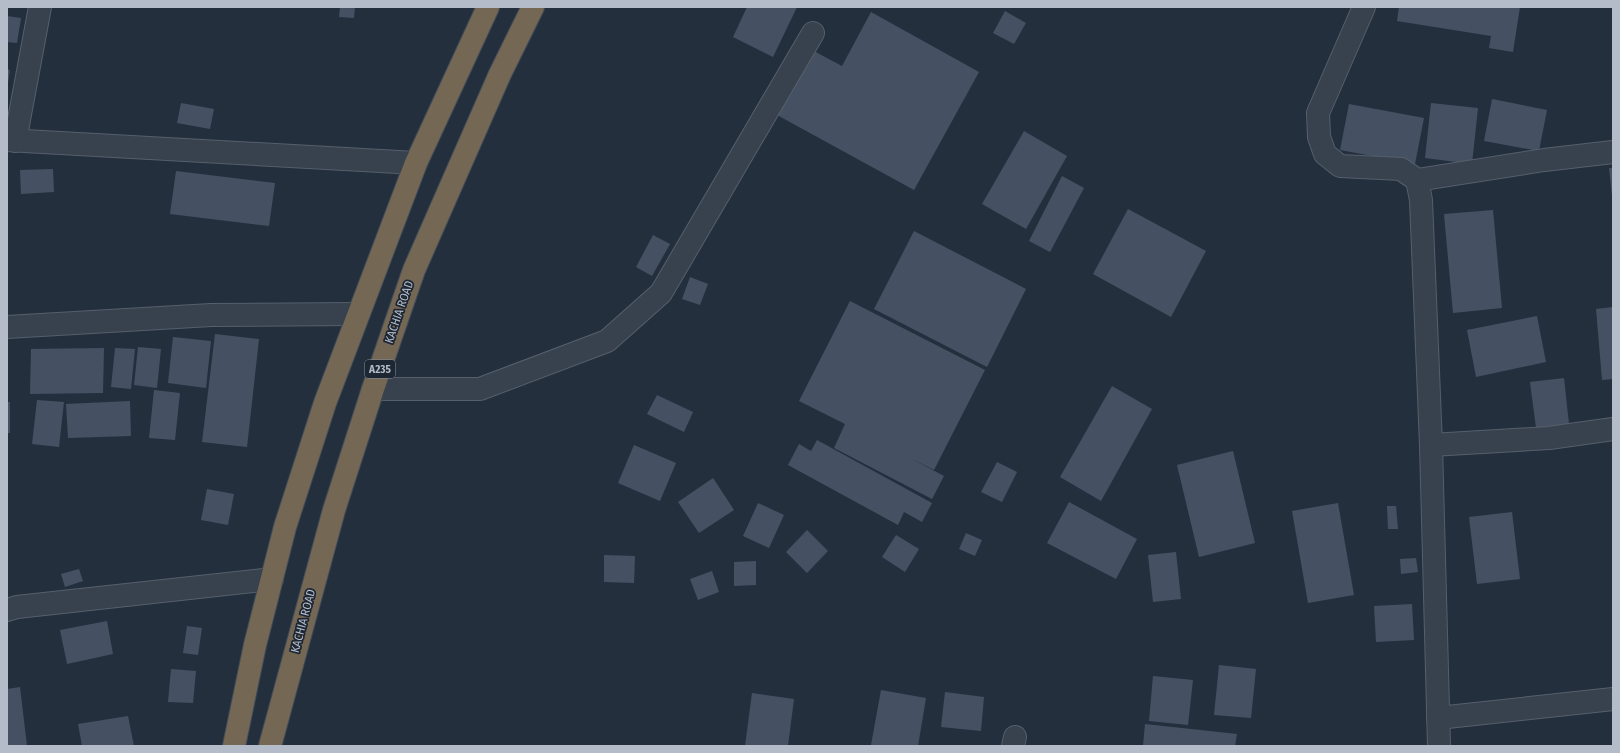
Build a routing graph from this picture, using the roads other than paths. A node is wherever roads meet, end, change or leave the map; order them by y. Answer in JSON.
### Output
{"nodes":[{"id":1,"x":40,"y":7,"type":"edge"},
{"id":2,"x":488,"y":7,"type":"edge"},
{"id":3,"x":533,"y":7,"type":"edge"},
{"id":4,"x":1364,"y":7,"type":"edge"},
{"id":5,"x":813,"y":34,"type":"dead end"},
{"id":6,"x":11,"y":140,"type":"edge"},
{"id":7,"x":1613,"y":152,"type":"edge"},
{"id":8,"x":416,"y":163,"type":"junction"},
{"id":9,"x":1417,"y":180,"type":"junction"},
{"id":10,"x":357,"y":314,"type":"junction"},
{"id":11,"x":7,"y":327,"type":"edge"},
{"id":12,"x":373,"y":389,"type":"junction"},
{"id":13,"x":1613,"y":428,"type":"edge"},
{"id":14,"x":1431,"y":445,"type":"junction"},
{"id":15,"x":272,"y":579,"type":"junction"},
{"id":16,"x":7,"y":610,"type":"edge"},
{"id":17,"x":1613,"y":699,"type":"edge"},
{"id":18,"x":1438,"y":718,"type":"junction"},
{"id":19,"x":234,"y":746,"type":"edge"},
{"id":20,"x":270,"y":746,"type":"edge"},
{"id":21,"x":1439,"y":746,"type":"edge"}],
"edges":[{"from":1,"to":6,"type":"street"},
{"from":2,"to":8,"type":"highway"},
{"from":3,"to":12,"type":"highway","name":"KACHIA ROAD","number":"A235"},
{"from":4,"to":9,"type":"street"},
{"from":5,"to":12,"type":"street"},
{"from":6,"to":8,"type":"street"},
{"from":7,"to":9,"type":"street"},
{"from":8,"to":10,"type":"highway"},
{"from":9,"to":14,"type":"street"},
{"from":10,"to":11,"type":"street"},
{"from":10,"to":15,"type":"highway"},
{"from":12,"to":20,"type":"highway","name":"KACHIA ROAD","number":"A235"},
{"from":13,"to":14,"type":"street"},
{"from":14,"to":18,"type":"street"},
{"from":15,"to":16,"type":"street"},
{"from":15,"to":19,"type":"highway"},
{"from":17,"to":18,"type":"street"},
{"from":18,"to":21,"type":"street"}]}
